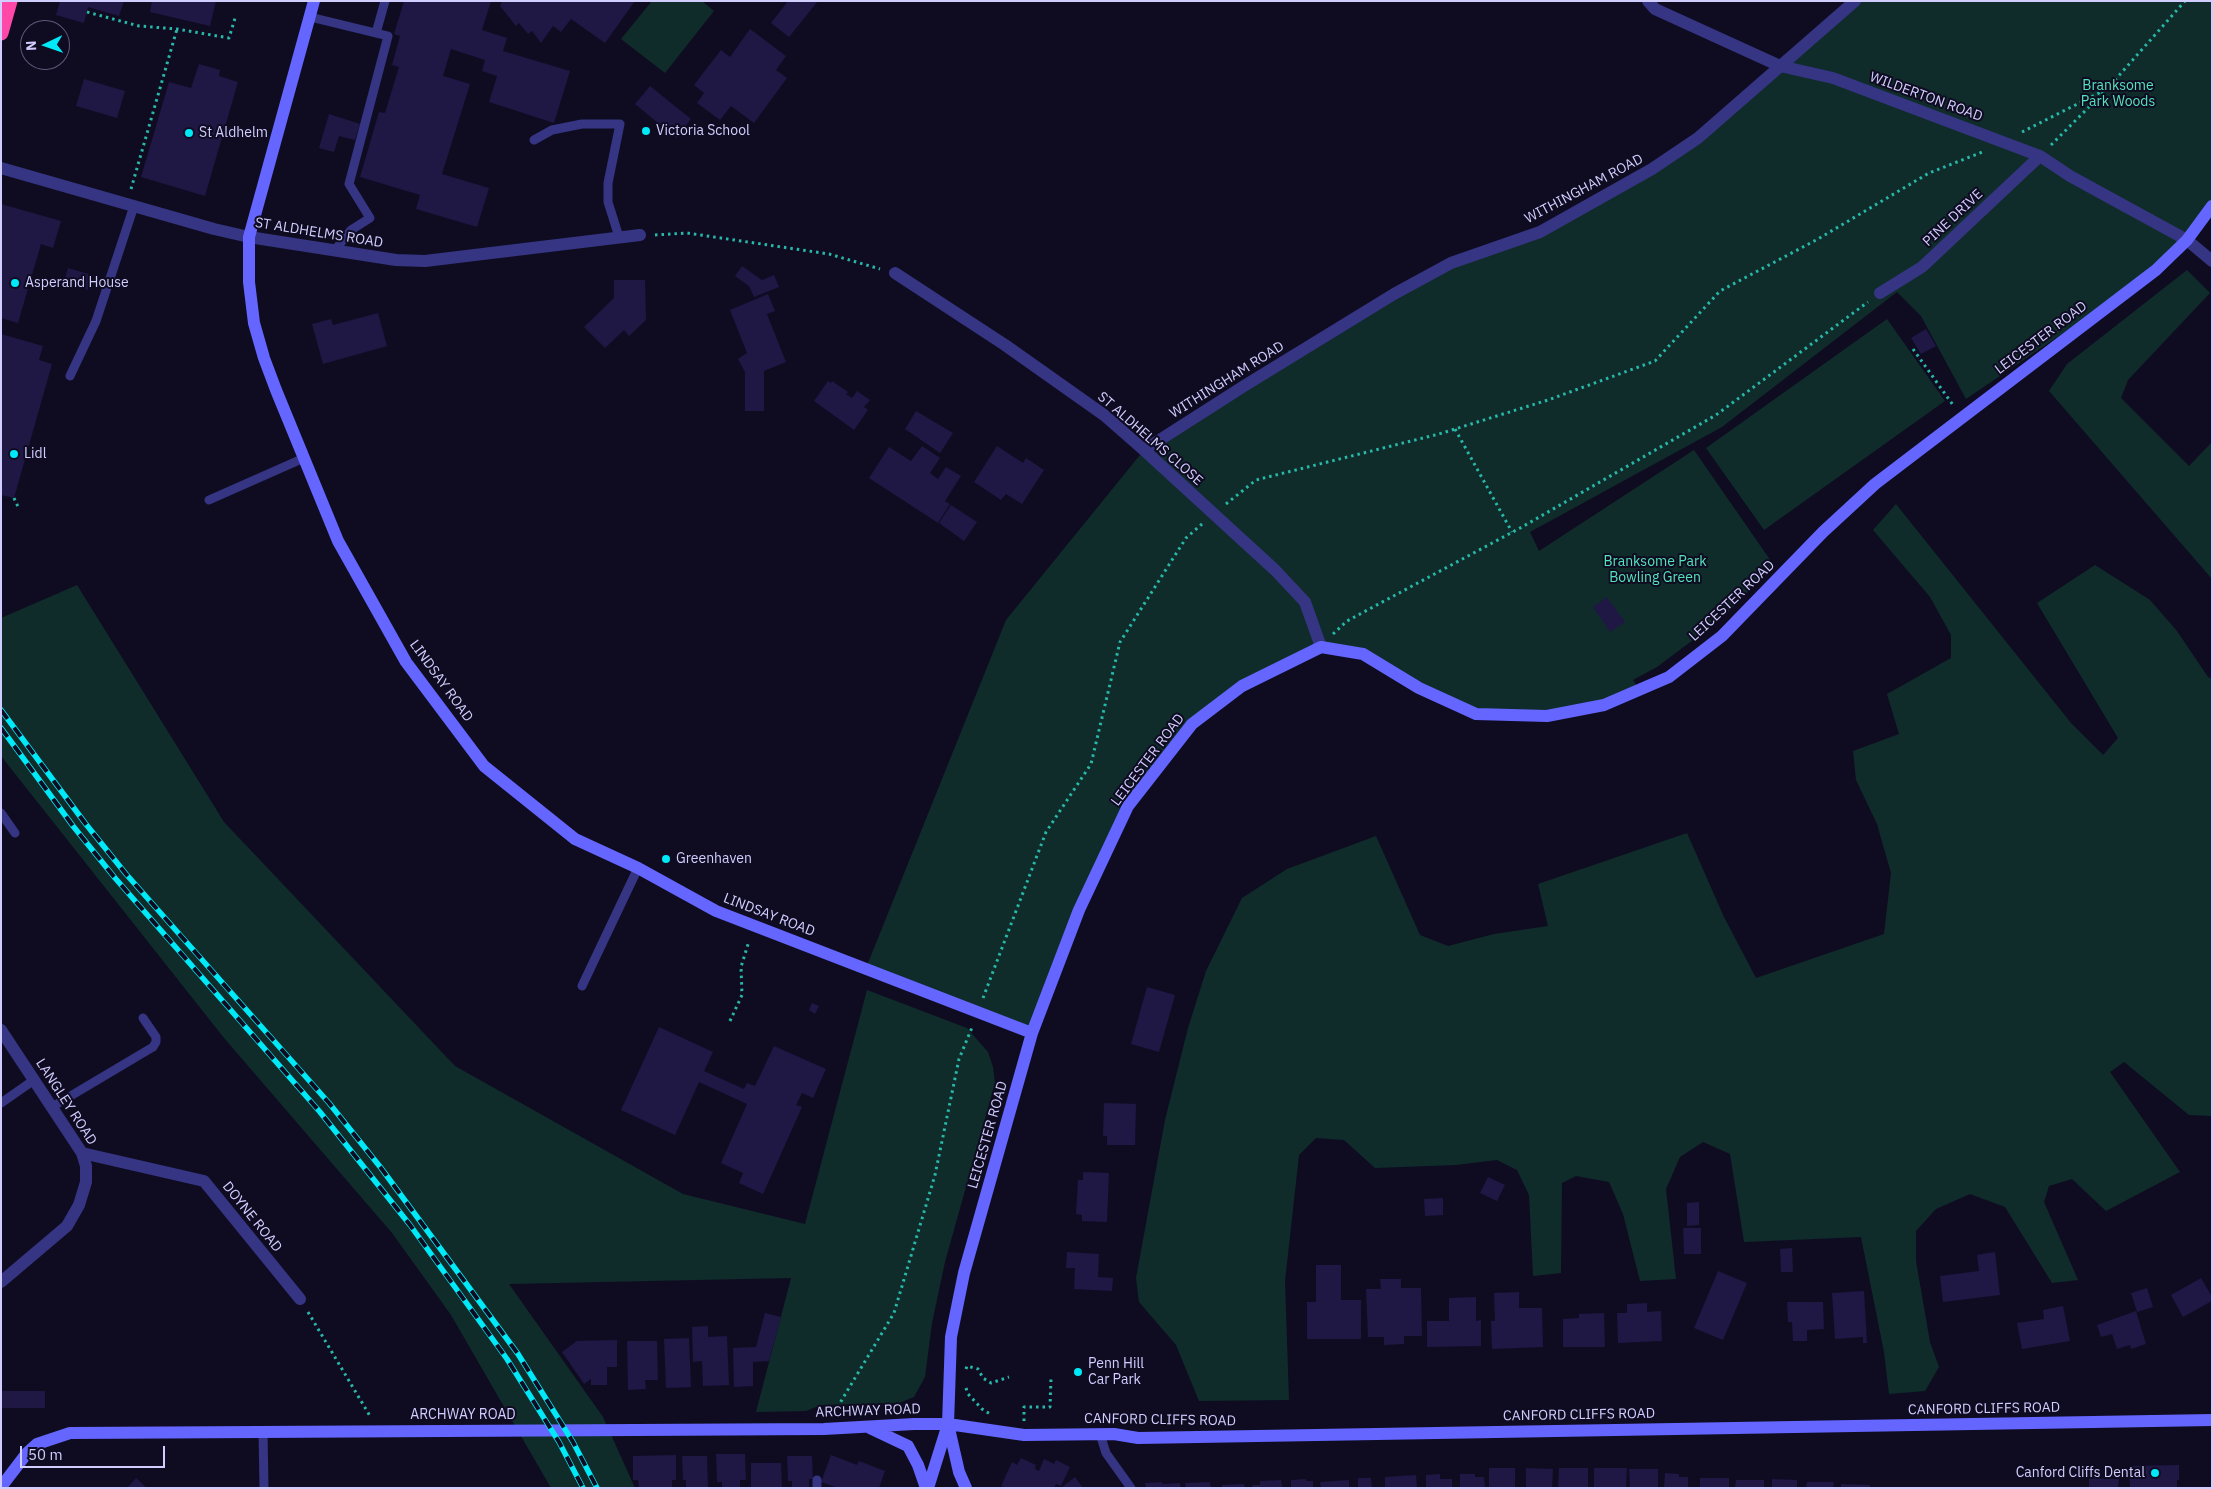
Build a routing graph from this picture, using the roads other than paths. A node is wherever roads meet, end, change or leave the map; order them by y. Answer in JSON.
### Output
{"nodes":[{"id":1,"x":10,"y":1,"type":"edge"},
{"id":2,"x":314,"y":1,"type":"edge"},
{"id":3,"x":385,"y":1,"type":"edge"},
{"id":4,"x":1648,"y":1,"type":"edge"},
{"id":5,"x":1855,"y":1,"type":"edge"},
{"id":6,"x":310,"y":17,"type":"junction"},
{"id":7,"x":1,"y":33,"type":"edge"},
{"id":8,"x":376,"y":33,"type":"junction"},
{"id":9,"x":1780,"y":66,"type":"junction"},
{"id":10,"x":534,"y":140,"type":"dead end"},
{"id":11,"x":2040,"y":156,"type":"junction"},
{"id":12,"x":1,"y":168,"type":"edge"},
{"id":13,"x":130,"y":205,"type":"junction"},
{"id":14,"x":2212,"y":206,"type":"edge"},
{"id":15,"x":640,"y":235,"type":"road end"},
{"id":16,"x":249,"y":237,"type":"junction"},
{"id":17,"x":619,"y":237,"type":"junction"},
{"id":18,"x":2187,"y":240,"type":"junction"},
{"id":19,"x":335,"y":250,"type":"junction"},
{"id":20,"x":2212,"y":261,"type":"edge"},
{"id":21,"x":895,"y":274,"type":"road end"},
{"id":22,"x":1880,"y":293,"type":"road end"},
{"id":23,"x":70,"y":376,"type":"dead end"},
{"id":24,"x":1144,"y":450,"type":"junction"},
{"id":25,"x":304,"y":458,"type":"junction"},
{"id":26,"x":209,"y":500,"type":"dead end"},
{"id":27,"x":1320,"y":647,"type":"junction"},
{"id":28,"x":1,"y":813,"type":"edge"},
{"id":29,"x":15,"y":834,"type":"dead end"},
{"id":30,"x":638,"y":868,"type":"junction"},
{"id":31,"x":582,"y":986,"type":"dead end"},
{"id":32,"x":143,"y":1018,"type":"dead end"},
{"id":33,"x":1,"y":1030,"type":"edge"},
{"id":34,"x":1032,"y":1033,"type":"junction"},
{"id":35,"x":34,"y":1080,"type":"junction"},
{"id":36,"x":1,"y":1103,"type":"edge"},
{"id":37,"x":52,"y":1107,"type":"junction"},
{"id":38,"x":82,"y":1152,"type":"junction"},
{"id":39,"x":1,"y":1282,"type":"edge"},
{"id":40,"x":300,"y":1299,"type":"road end"},
{"id":41,"x":2212,"y":1420,"type":"edge"},
{"id":42,"x":948,"y":1424,"type":"junction"},
{"id":43,"x":869,"y":1428,"type":"junction"},
{"id":44,"x":263,"y":1432,"type":"junction"},
{"id":45,"x":1100,"y":1434,"type":"junction"},
{"id":46,"x":1,"y":1487,"type":"edge"},
{"id":47,"x":264,"y":1488,"type":"edge"},
{"id":48,"x":927,"y":1488,"type":"edge"},
{"id":49,"x":966,"y":1488,"type":"edge"},
{"id":50,"x":1131,"y":1488,"type":"edge"}],
"edges":[{"from":1,"to":7,"type":"highway"},
{"from":2,"to":6,"type":"street","name":"LINDSAY ROAD"},
{"from":3,"to":8,"type":"lane"},
{"from":4,"to":9,"type":"street","name":"WILDERTON ROAD"},
{"from":5,"to":9,"type":"street","name":"WITHINGHAM ROAD"},
{"from":6,"to":8,"type":"lane"},
{"from":6,"to":16,"type":"street","name":"LINDSAY ROAD"},
{"from":8,"to":19,"type":"lane"},
{"from":9,"to":11,"type":"street","name":"WILDERTON ROAD"},
{"from":9,"to":24,"type":"street","name":"WITHINGHAM ROAD"},
{"from":10,"to":17,"type":"lane"},
{"from":11,"to":18,"type":"street","name":"WILDERTON ROAD"},
{"from":11,"to":22,"type":"street","name":"PINE DRIVE"},
{"from":12,"to":13,"type":"street","name":"ST ALDHELMS ROAD"},
{"from":13,"to":16,"type":"street","name":"ST ALDHELMS ROAD"},
{"from":13,"to":23,"type":"lane"},
{"from":14,"to":18,"type":"street","name":"LEICESTER ROAD"},
{"from":15,"to":17,"type":"street","name":"ST ALDHELMS ROAD"},
{"from":16,"to":19,"type":"street","name":"ST ALDHELMS ROAD"},
{"from":16,"to":25,"type":"street","name":"LINDSAY ROAD"},
{"from":17,"to":19,"type":"street","name":"ST ALDHELMS ROAD"},
{"from":18,"to":20,"type":"street","name":"WILDERTON ROAD"},
{"from":18,"to":27,"type":"street","name":"LEICESTER ROAD"},
{"from":21,"to":24,"type":"street","name":"ST ALDHELMS CLOSE"},
{"from":24,"to":27,"type":"street","name":"ST ALDHELMS CLOSE"},
{"from":25,"to":26,"type":"lane"},
{"from":25,"to":30,"type":"street","name":"LINDSAY ROAD"},
{"from":27,"to":34,"type":"street","name":"LEICESTER ROAD"},
{"from":28,"to":29,"type":"lane"},
{"from":30,"to":31,"type":"lane"},
{"from":30,"to":34,"type":"street","name":"LINDSAY ROAD"},
{"from":32,"to":37,"type":"lane"},
{"from":33,"to":35,"type":"street","name":"LANGLEY ROAD"},
{"from":34,"to":42,"type":"street","name":"LEICESTER ROAD"},
{"from":35,"to":36,"type":"lane"},
{"from":35,"to":37,"type":"street","name":"LANGLEY ROAD"},
{"from":37,"to":38,"type":"street","name":"LANGLEY ROAD"},
{"from":38,"to":39,"type":"street","name":"LANGLEY ROAD"},
{"from":38,"to":40,"type":"street","name":"DOYNE ROAD"},
{"from":41,"to":45,"type":"street","name":"CANFORD CLIFFS ROAD"},
{"from":42,"to":43,"type":"street","name":"ARCHWAY ROAD"},
{"from":42,"to":45,"type":"street","name":"CANFORD CLIFFS ROAD"},
{"from":42,"to":48,"type":"street"},
{"from":42,"to":49,"type":"street"},
{"from":43,"to":44,"type":"street","name":"ARCHWAY ROAD"},
{"from":43,"to":48,"type":"street"},
{"from":44,"to":46,"type":"street","name":"ARCHWAY ROAD"},
{"from":44,"to":47,"type":"lane"},
{"from":45,"to":50,"type":"lane"}]}
